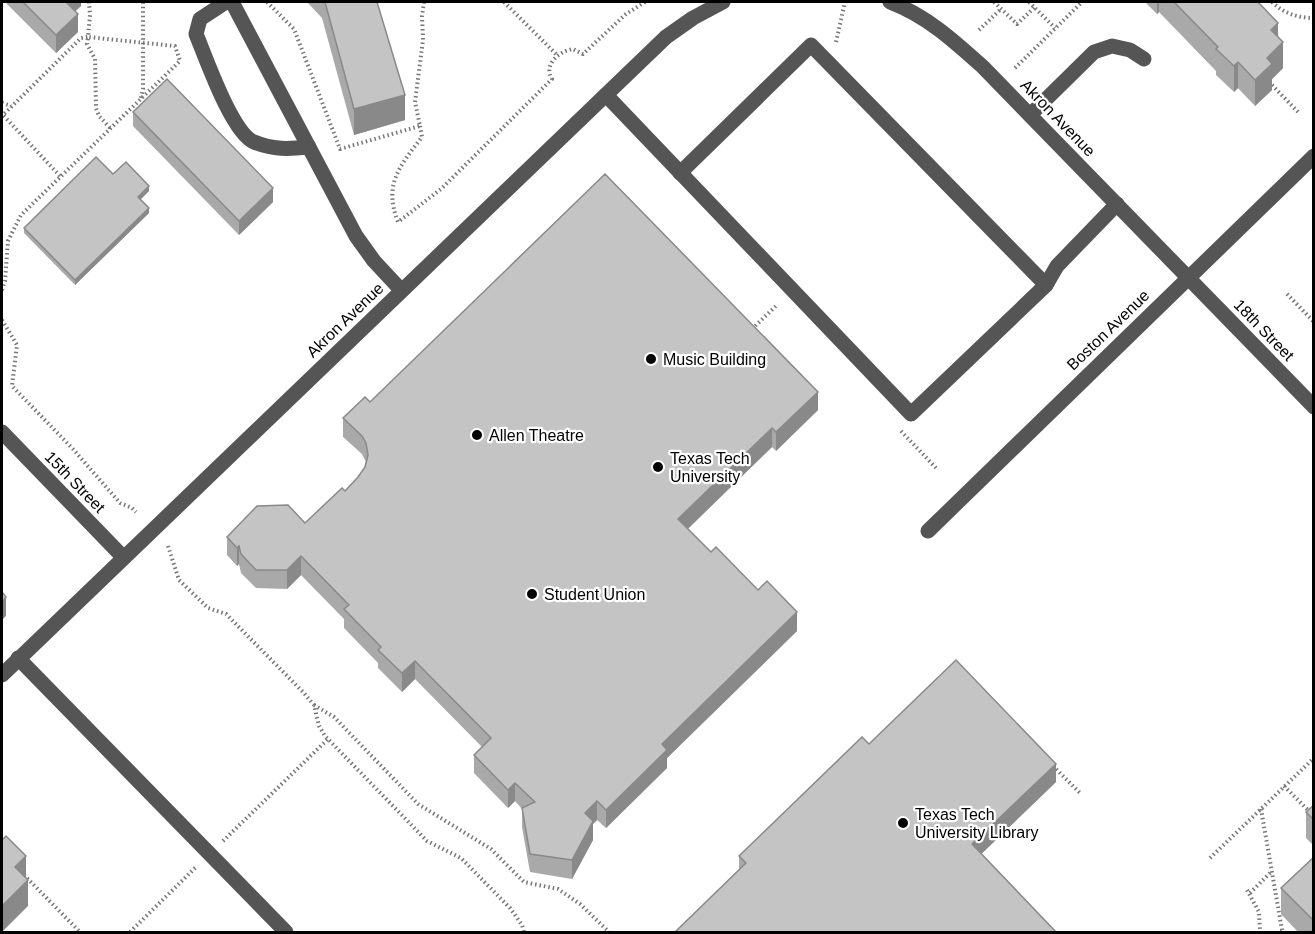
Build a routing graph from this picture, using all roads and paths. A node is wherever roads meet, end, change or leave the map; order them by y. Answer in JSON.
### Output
{"nodes":[{"id":1,"x":88,"y":2,"type":"edge"},
{"id":2,"x":143,"y":2,"type":"edge"},
{"id":3,"x":226,"y":2,"type":"edge"},
{"id":4,"x":232,"y":2,"type":"edge"},
{"id":5,"x":267,"y":2,"type":"edge"},
{"id":6,"x":424,"y":2,"type":"edge"},
{"id":7,"x":504,"y":2,"type":"edge"},
{"id":8,"x":645,"y":2,"type":"edge"},
{"id":9,"x":723,"y":2,"type":"edge"},
{"id":10,"x":845,"y":2,"type":"edge"},
{"id":11,"x":891,"y":2,"type":"edge"},
{"id":12,"x":994,"y":2,"type":"edge"},
{"id":13,"x":1029,"y":2,"type":"edge"},
{"id":14,"x":1082,"y":2,"type":"edge"},
{"id":15,"x":1272,"y":2,"type":"edge"},
{"id":16,"x":1035,"y":7,"type":"junction"},
{"id":17,"x":1001,"y":9,"type":"junction"},
{"id":18,"x":1314,"y":18,"type":"edge"},
{"id":19,"x":1055,"y":28,"type":"junction"},
{"id":20,"x":980,"y":30,"type":"dead end"},
{"id":21,"x":88,"y":37,"type":"junction"},
{"id":22,"x":144,"y":42,"type":"junction"},
{"id":23,"x":558,"y":56,"type":"junction"},
{"id":24,"x":1144,"y":59,"type":"dead end"},
{"id":25,"x":829,"y":63,"type":"junction"},
{"id":26,"x":1015,"y":68,"type":"dead end"},
{"id":27,"x":1272,"y":85,"type":"edge"},
{"id":28,"x":606,"y":95,"type":"junction"},
{"id":29,"x":140,"y":99,"type":"junction"},
{"id":30,"x":2,"y":103,"type":"edge"},
{"id":31,"x":12,"y":106,"type":"junction"},
{"id":32,"x":1300,"y":114,"type":"dead end"},
{"id":33,"x":1029,"y":115,"type":"junction"},
{"id":34,"x":420,"y":126,"type":"junction"},
{"id":35,"x":110,"y":128,"type":"junction"},
{"id":36,"x":309,"y":147,"type":"junction"},
{"id":37,"x":1314,"y":156,"type":"edge"},
{"id":38,"x":680,"y":173,"type":"junction"},
{"id":39,"x":60,"y":176,"type":"junction"},
{"id":40,"x":1117,"y":204,"type":"junction"},
{"id":41,"x":1188,"y":276,"type":"junction"},
{"id":42,"x":1046,"y":285,"type":"junction"},
{"id":43,"x":2,"y":290,"type":"edge"},
{"id":44,"x":401,"y":290,"type":"junction"},
{"id":45,"x":1287,"y":294,"type":"dead end"},
{"id":46,"x":778,"y":304,"type":"dead end"},
{"id":47,"x":2,"y":320,"type":"edge"},
{"id":48,"x":1314,"y":322,"type":"edge"},
{"id":49,"x":752,"y":330,"type":"edge"},
{"id":50,"x":1314,"y":407,"type":"edge"},
{"id":51,"x":900,"y":430,"type":"dead end"},
{"id":52,"x":2,"y":432,"type":"edge"},
{"id":53,"x":936,"y":468,"type":"dead end"},
{"id":54,"x":136,"y":512,"type":"dead end"},
{"id":55,"x":928,"y":531,"type":"dead end"},
{"id":56,"x":168,"y":546,"type":"dead end"},
{"id":57,"x":123,"y":557,"type":"junction"},
{"id":58,"x":18,"y":658,"type":"junction"},
{"id":59,"x":2,"y":675,"type":"edge"},
{"id":60,"x":314,"y":705,"type":"junction"},
{"id":61,"x":328,"y":739,"type":"junction"},
{"id":62,"x":1314,"y":758,"type":"edge"},
{"id":63,"x":1047,"y":759,"type":"edge"},
{"id":64,"x":1284,"y":786,"type":"junction"},
{"id":65,"x":1080,"y":793,"type":"dead end"},
{"id":66,"x":1261,"y":808,"type":"junction"},
{"id":67,"x":1313,"y":816,"type":"edge"},
{"id":68,"x":210,"y":854,"type":"junction"},
{"id":69,"x":1210,"y":858,"type":"dead end"},
{"id":70,"x":17,"y":868,"type":"edge"},
{"id":71,"x":1272,"y":871,"type":"junction"},
{"id":72,"x":80,"y":933,"type":"edge"},
{"id":73,"x":129,"y":933,"type":"edge"},
{"id":74,"x":286,"y":933,"type":"edge"},
{"id":75,"x":524,"y":933,"type":"edge"},
{"id":76,"x":609,"y":933,"type":"edge"},
{"id":77,"x":1260,"y":933,"type":"edge"},
{"id":78,"x":1284,"y":933,"type":"edge"}],
"edges":[{"from":1,"to":21,"type":"path"},
{"from":2,"to":22,"type":"path"},
{"from":3,"to":36,"type":"street"},
{"from":4,"to":36,"type":"street"},
{"from":5,"to":34,"type":"path"},
{"from":6,"to":34,"type":"path"},
{"from":7,"to":23,"type":"path"},
{"from":8,"to":23,"type":"path"},
{"from":9,"to":28,"type":"street","name":"Akron Avenue"},
{"from":10,"to":25,"type":"path"},
{"from":11,"to":33,"type":"street","name":"Akron Avenue"},
{"from":12,"to":17,"type":"path"},
{"from":13,"to":16,"type":"path"},
{"from":14,"to":19,"type":"path"},
{"from":15,"to":18,"type":"path"},
{"from":16,"to":17,"type":"path"},
{"from":16,"to":19,"type":"path"},
{"from":17,"to":20,"type":"path"},
{"from":19,"to":26,"type":"path"},
{"from":21,"to":22,"type":"path"},
{"from":21,"to":31,"type":"path"},
{"from":21,"to":35,"type":"path"},
{"from":22,"to":29,"type":"path"},
{"from":22,"to":29,"type":"path"},
{"from":23,"to":34,"type":"path"},
{"from":24,"to":33,"type":"street"},
{"from":25,"to":38,"type":"street"},
{"from":25,"to":42,"type":"street"},
{"from":27,"to":32,"type":"path"},
{"from":28,"to":38,"type":"street"},
{"from":28,"to":44,"type":"street","name":"Akron Avenue"},
{"from":29,"to":35,"type":"path"},
{"from":30,"to":31,"type":"path"},
{"from":31,"to":39,"type":"path"},
{"from":33,"to":40,"type":"street","name":"Akron Avenue"},
{"from":35,"to":39,"type":"path"},
{"from":36,"to":44,"type":"street"},
{"from":37,"to":41,"type":"street","name":"Boston Avenue"},
{"from":38,"to":42,"type":"street"},
{"from":39,"to":43,"type":"path"},
{"from":40,"to":41,"type":"street","name":"Akron Avenue"},
{"from":40,"to":42,"type":"street"},
{"from":41,"to":50,"type":"street","name":"18th Street"},
{"from":41,"to":55,"type":"street","name":"Boston Avenue"},
{"from":44,"to":57,"type":"street","name":"Akron Avenue"},
{"from":45,"to":48,"type":"path"},
{"from":46,"to":49,"type":"path"},
{"from":47,"to":54,"type":"path"},
{"from":51,"to":53,"type":"path"},
{"from":52,"to":57,"type":"street","name":"15th Street"},
{"from":56,"to":60,"type":"path"},
{"from":57,"to":58,"type":"street","name":"Akron Avenue"},
{"from":58,"to":59,"type":"street","name":"Akron Avenue"},
{"from":58,"to":68,"type":"street"},
{"from":60,"to":61,"type":"path"},
{"from":60,"to":76,"type":"path"},
{"from":61,"to":68,"type":"path"},
{"from":61,"to":75,"type":"path"},
{"from":62,"to":64,"type":"path"},
{"from":63,"to":65,"type":"path"},
{"from":64,"to":66,"type":"path"},
{"from":64,"to":67,"type":"path"},
{"from":66,"to":69,"type":"path"},
{"from":66,"to":71,"type":"path"},
{"from":68,"to":73,"type":"path"},
{"from":68,"to":74,"type":"street"},
{"from":70,"to":72,"type":"path"},
{"from":71,"to":77,"type":"path"},
{"from":71,"to":78,"type":"path"}]}
